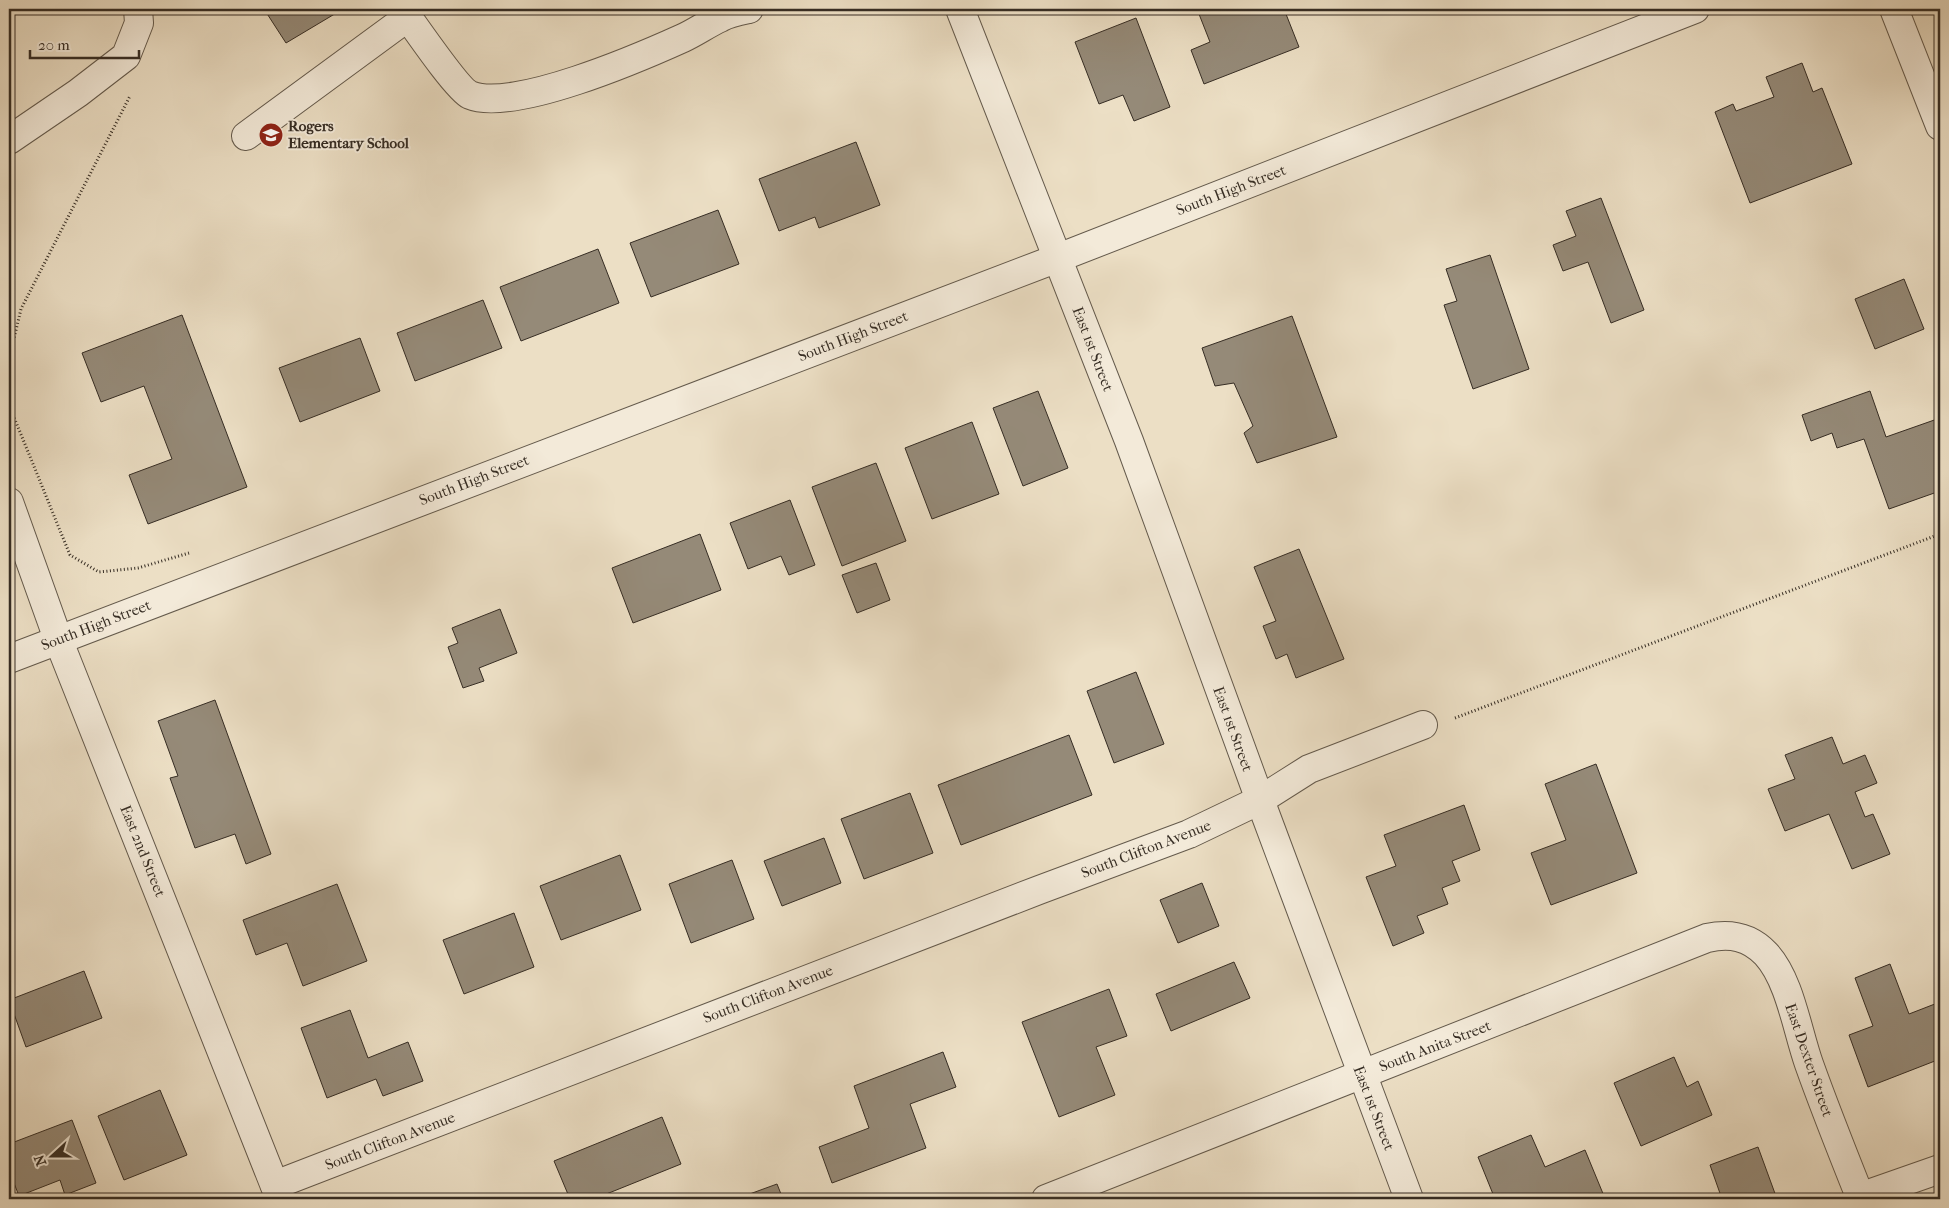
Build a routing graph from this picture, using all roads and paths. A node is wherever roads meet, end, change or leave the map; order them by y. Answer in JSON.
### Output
{"nodes":[{"id":1,"x":138,"y":9,"type":"edge"},
{"id":2,"x":748,"y":9,"type":"edge"},
{"id":3,"x":960,"y":9,"type":"edge"},
{"id":4,"x":1695,"y":9,"type":"edge"},
{"id":5,"x":1894,"y":9,"type":"edge"},
{"id":6,"x":405,"y":13,"type":"edge"},
{"id":7,"x":710,"y":13,"type":"edge"},
{"id":8,"x":131,"y":93,"type":"dead end"},
{"id":9,"x":1940,"y":126,"type":"edge"},
{"id":10,"x":246,"y":136,"type":"dead end"},
{"id":11,"x":9,"y":140,"type":"edge"},
{"id":12,"x":1058,"y":258,"type":"junction"},
{"id":13,"x":9,"y":324,"type":"edge"},
{"id":14,"x":10,"y":352,"type":"edge"},
{"id":15,"x":9,"y":406,"type":"edge"},
{"id":16,"x":9,"y":502,"type":"edge"},
{"id":17,"x":1940,"y":534,"type":"edge"},
{"id":18,"x":100,"y":572,"type":"dead end"},
{"id":19,"x":58,"y":639,"type":"junction"},
{"id":20,"x":9,"y":658,"type":"edge"},
{"id":21,"x":1423,"y":725,"type":"joint"},
{"id":22,"x":1260,"y":800,"type":"junction"},
{"id":23,"x":1741,"y":936,"type":"joint"},
{"id":24,"x":1362,"y":1074,"type":"junction"},
{"id":25,"x":1940,"y":1169,"type":"edge"},
{"id":26,"x":278,"y":1192,"type":"edge"},
{"id":27,"x":1860,"y":1198,"type":"edge"},
{"id":28,"x":1046,"y":1199,"type":"edge"},
{"id":29,"x":1409,"y":1199,"type":"edge"}],
"edges":[{"from":1,"to":11,"type":"street"},
{"from":2,"to":7,"type":"street"},
{"from":3,"to":12,"type":"street","name":"East 1st Street"},
{"from":4,"to":12,"type":"street","name":"South High Street"},
{"from":5,"to":9,"type":"street"},
{"from":6,"to":7,"type":"street"},
{"from":6,"to":10,"type":"street"},
{"from":8,"to":14,"type":"path"},
{"from":12,"to":19,"type":"street","name":"South High Street"},
{"from":12,"to":22,"type":"street","name":"East 1st Street"},
{"from":13,"to":14,"type":"path"},
{"from":15,"to":18,"type":"path"},
{"from":16,"to":19,"type":"street","name":"East 2nd Street"},
{"from":17,"to":21,"type":"path"},
{"from":19,"to":20,"type":"street","name":"South High Street"},
{"from":19,"to":26,"type":"street","name":"East 2nd Street"},
{"from":21,"to":22,"type":"street","name":"South Clifton Avenue"},
{"from":22,"to":24,"type":"street","name":"East 1st Street"},
{"from":22,"to":26,"type":"street","name":"South Clifton Avenue"},
{"from":23,"to":24,"type":"street","name":"South Anita Street"},
{"from":23,"to":27,"type":"street","name":"East Dexter Street"},
{"from":24,"to":28,"type":"street","name":"South Anita Street"},
{"from":24,"to":29,"type":"street","name":"East 1st Street"},
{"from":25,"to":27,"type":"street"}]}
